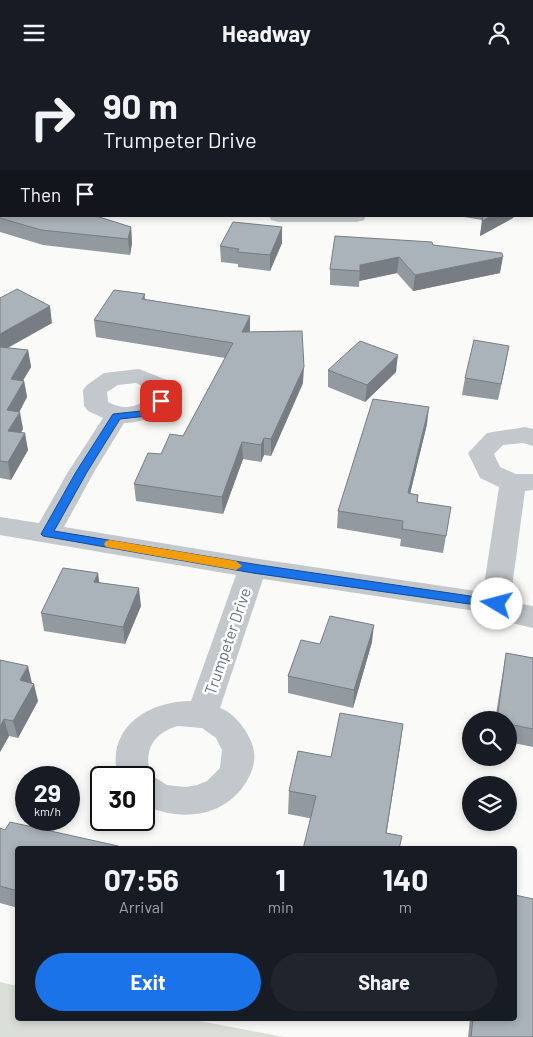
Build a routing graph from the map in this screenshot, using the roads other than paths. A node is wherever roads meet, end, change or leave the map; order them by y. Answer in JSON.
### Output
{"nodes":[{"id":1,"x":116,"y":416,"type":"dead end"},
{"id":2,"x":533,"y":438,"type":"edge"},
{"id":3,"x":523,"y":483,"type":"edge"},
{"id":4,"x":0,"y":526,"type":"edge"},
{"id":5,"x":47,"y":534,"type":"junction"},
{"id":6,"x":253,"y":569,"type":"junction"},
{"id":7,"x":497,"y":604,"type":"junction"},
{"id":8,"x":533,"y":617,"type":"edge"},
{"id":9,"x":202,"y":714,"type":"junction"},
{"id":10,"x":132,"y":766,"type":"edge"},
{"id":11,"x":155,"y":794,"type":"edge"}],
"edges":[{"from":1,"to":5,"type":"street"},
{"from":2,"to":3,"type":"street"},
{"from":3,"to":7,"type":"street"},
{"from":4,"to":5,"type":"street","name":"Trumpeter Drive"},
{"from":5,"to":6,"type":"street","name":"Trumpeter Drive"},
{"from":6,"to":7,"type":"street","name":"Trumpeter Drive"},
{"from":6,"to":9,"type":"street","name":"Trumpeter Drive"},
{"from":7,"to":8,"type":"street","name":"Trumpeter Drive"},
{"from":9,"to":10,"type":"street","name":"Trumpeter Drive"},
{"from":9,"to":11,"type":"street","name":"Trumpeter Drive"}]}
